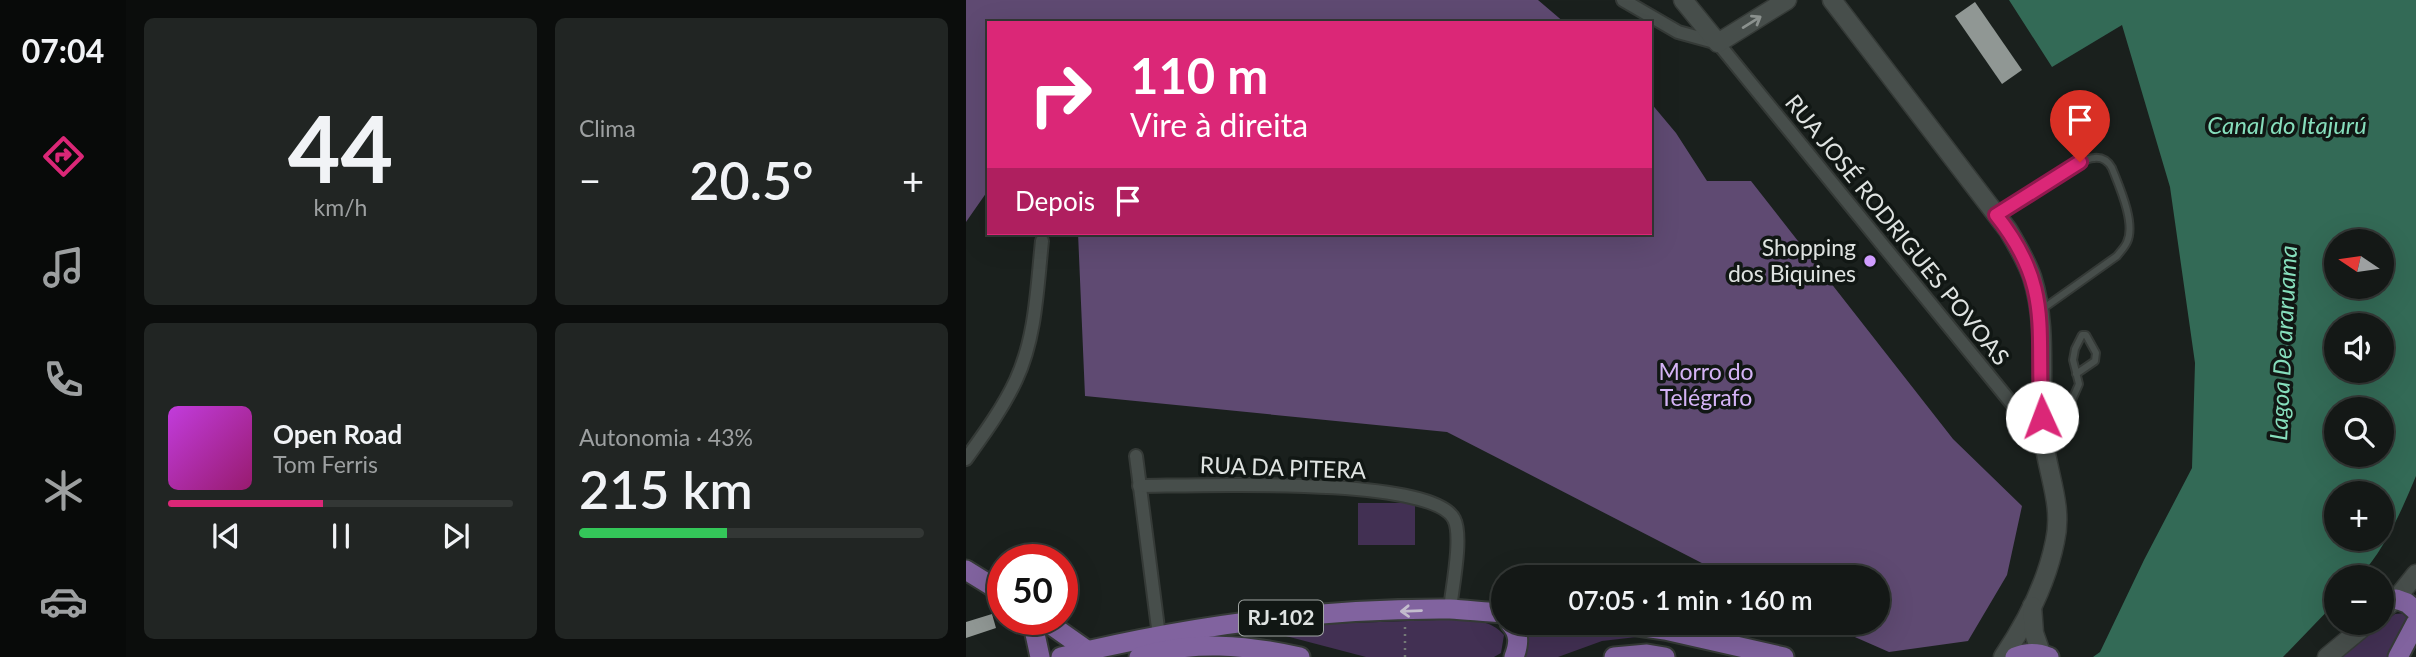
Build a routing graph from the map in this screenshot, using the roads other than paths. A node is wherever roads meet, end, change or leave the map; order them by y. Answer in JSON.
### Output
{"nodes":[{"id":1,"x":1623,"y":0,"type":"edge"},
{"id":2,"x":1682,"y":0,"type":"edge"},
{"id":3,"x":1787,"y":0,"type":"edge"},
{"id":4,"x":1832,"y":0,"type":"edge"},
{"id":5,"x":1718,"y":43,"type":"junction"},
{"id":6,"x":1996,"y":215,"type":"junction"},
{"id":7,"x":1042,"y":241,"type":"dead end"},
{"id":8,"x":2039,"y":311,"type":"junction"},
{"id":9,"x":2076,"y":374,"type":"junction"},
{"id":10,"x":2044,"y":440,"type":"junction"},
{"id":11,"x":968,"y":453,"type":"edge"},
{"id":12,"x":1136,"y":456,"type":"dead end"},
{"id":13,"x":1139,"y":486,"type":"junction"},
{"id":14,"x":966,"y":570,"type":"edge"},
{"id":15,"x":2416,"y":574,"type":"edge"},
{"id":16,"x":987,"y":583,"type":"edge"},
{"id":17,"x":2394,"y":599,"type":"edge"},
{"id":18,"x":2032,"y":604,"type":"junction"},
{"id":19,"x":2394,"y":604,"type":"edge"},
{"id":20,"x":1450,"y":610,"type":"junction"},
{"id":21,"x":2416,"y":611,"type":"edge"},
{"id":22,"x":1491,"y":615,"type":"edge"},
{"id":23,"x":2416,"y":622,"type":"edge"},
{"id":24,"x":1035,"y":635,"type":"edge"},
{"id":25,"x":1066,"y":635,"type":"edge"},
{"id":26,"x":1516,"y":635,"type":"edge"},
{"id":27,"x":1668,"y":635,"type":"edge"},
{"id":28,"x":1687,"y":635,"type":"edge"},
{"id":29,"x":2354,"y":635,"type":"edge"},
{"id":30,"x":1159,"y":636,"type":"junction"},
{"id":31,"x":1088,"y":650,"type":"junction"},
{"id":32,"x":2045,"y":655,"type":"edge"},
{"id":33,"x":1040,"y":657,"type":"edge"},
{"id":34,"x":1061,"y":657,"type":"edge"},
{"id":35,"x":1139,"y":657,"type":"edge"},
{"id":36,"x":1300,"y":657,"type":"edge"},
{"id":37,"x":1514,"y":657,"type":"edge"},
{"id":38,"x":1614,"y":657,"type":"edge"},
{"id":39,"x":1665,"y":657,"type":"edge"},
{"id":40,"x":1680,"y":657,"type":"edge"},
{"id":41,"x":1784,"y":657,"type":"edge"},
{"id":42,"x":2003,"y":657,"type":"edge"},
{"id":43,"x":2015,"y":657,"type":"edge"},
{"id":44,"x":2327,"y":657,"type":"edge"},
{"id":45,"x":2398,"y":657,"type":"edge"}],
"edges":[{"from":1,"to":5,"type":"street"},
{"from":2,"to":5,"type":"main road"},
{"from":5,"to":3,"type":"main road","one_way":true},
{"from":4,"to":6,"type":"main road"},
{"from":5,"to":10,"type":"street","name":"RUA JOSÉ RODRIGUES POVOAS"},
{"from":6,"to":8,"type":"main road"},
{"from":6,"to":8,"type":"lane"},
{"from":7,"to":11,"type":"street"},
{"from":8,"to":10,"type":"main road"},
{"from":9,"to":9,"type":"lane"},
{"from":9,"to":10,"type":"lane"},
{"from":10,"to":18,"type":"main road"},
{"from":12,"to":13,"type":"street"},
{"from":13,"to":20,"type":"street","name":"RUA DA PITERA"},
{"from":13,"to":30,"type":"street"},
{"from":14,"to":16,"type":"main road"},
{"from":15,"to":17,"type":"main road"},
{"from":18,"to":32,"type":"main road"},
{"from":18,"to":42,"type":"main road"},
{"from":19,"to":21,"type":"main road"},
{"from":20,"to":22,"type":"main road","number":"RJ-102"},
{"from":20,"to":30,"type":"main road","number":"RJ-102","one_way":true},
{"from":23,"to":45,"type":"main road"},
{"from":24,"to":33,"type":"main road"},
{"from":25,"to":31,"type":"main road"},
{"from":26,"to":37,"type":"main road"},
{"from":27,"to":40,"type":"main road"},
{"from":28,"to":41,"type":"main road"},
{"from":29,"to":44,"type":"main road"},
{"from":30,"to":31,"type":"main road","number":"RJ-102"},
{"from":31,"to":34,"type":"main road","number":"RJ-102"},
{"from":32,"to":43,"type":"main road"},
{"from":35,"to":36,"type":"main road","number":"RJ-102"},
{"from":38,"to":39,"type":"main road"}]}
